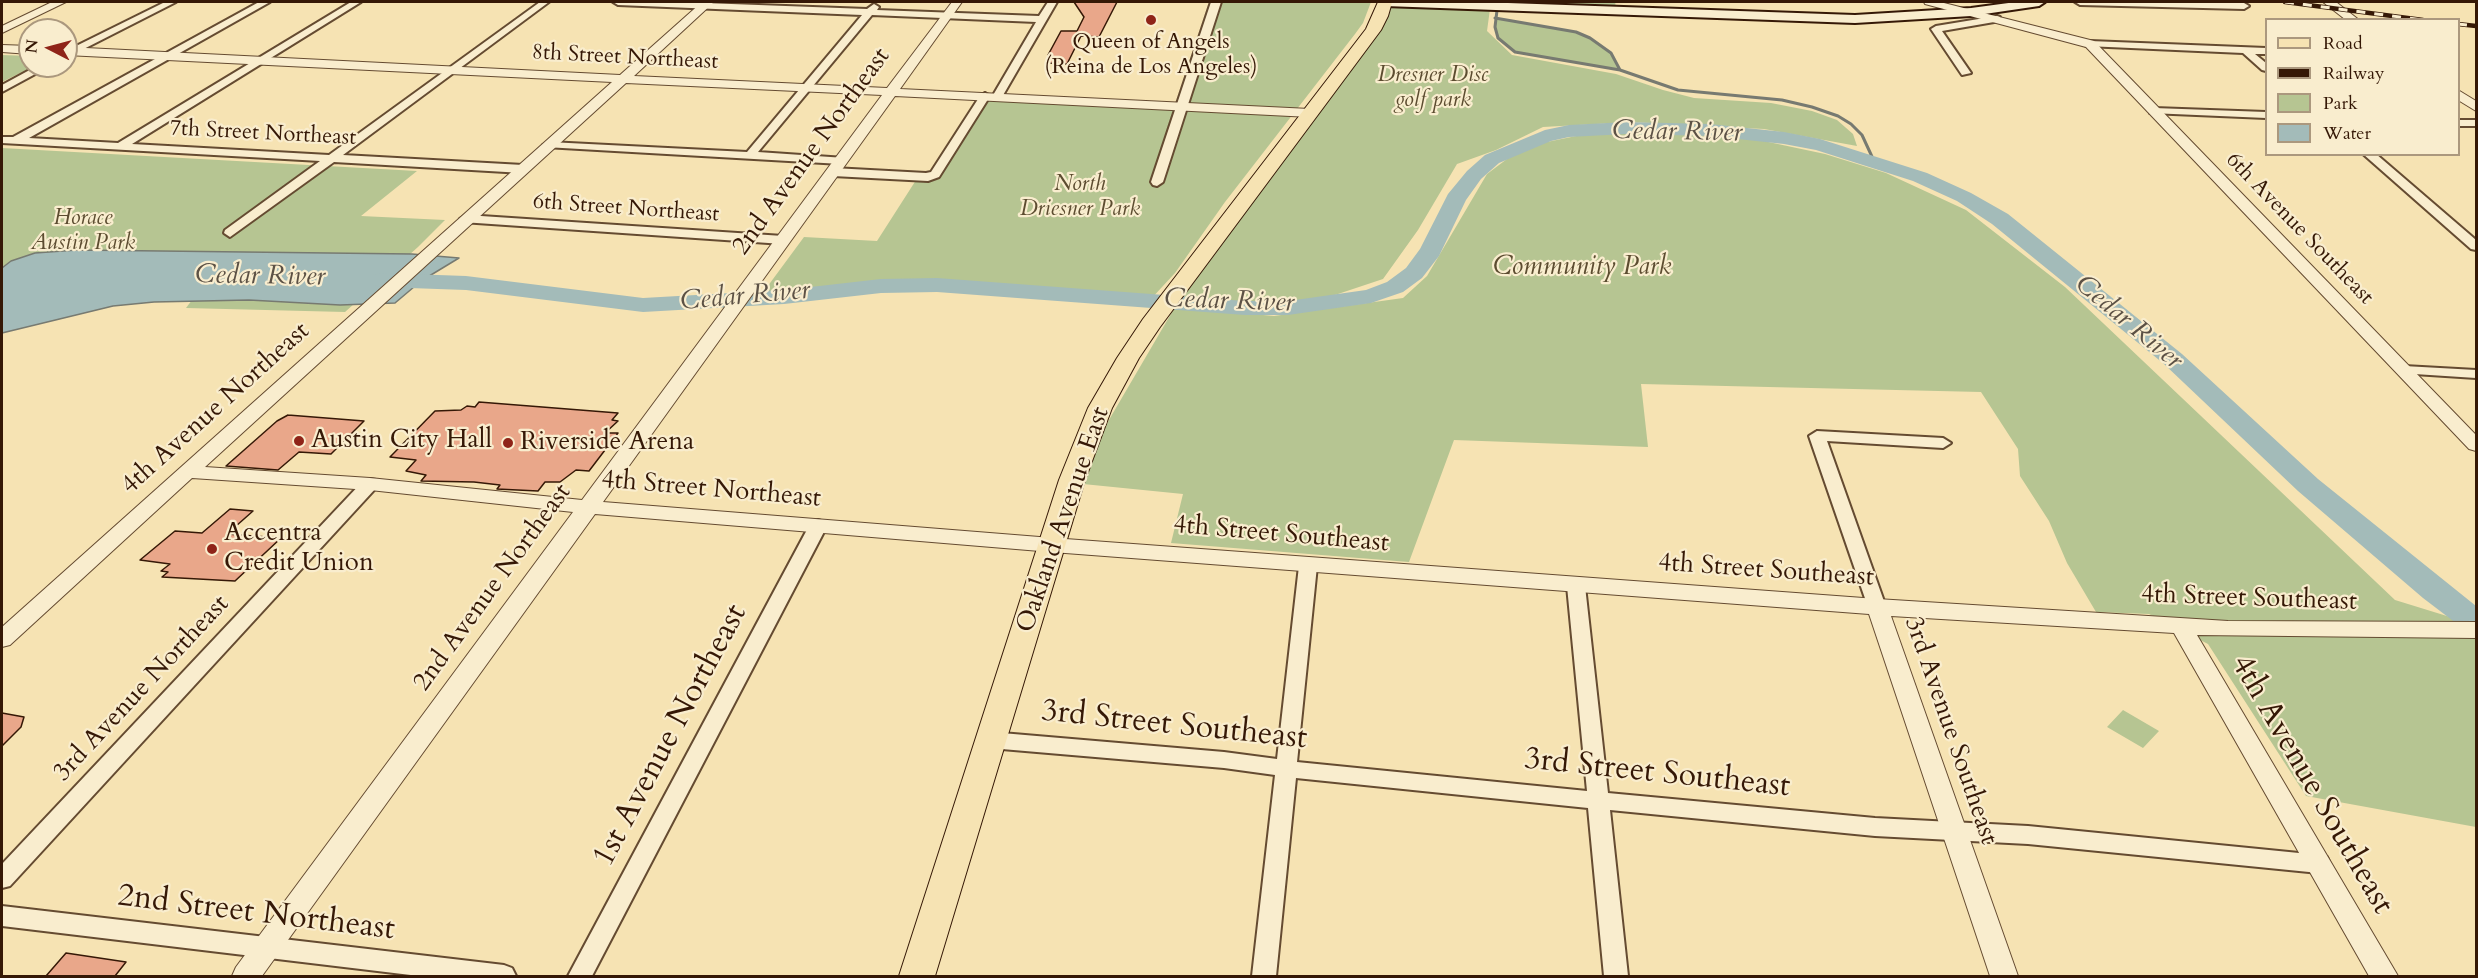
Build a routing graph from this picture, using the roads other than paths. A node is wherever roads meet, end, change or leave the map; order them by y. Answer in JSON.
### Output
{"nodes":[{"id":1,"x":60,"y":2,"type":"edge"},
{"id":2,"x":171,"y":2,"type":"edge"},
{"id":3,"x":265,"y":2,"type":"edge"},
{"id":4,"x":357,"y":2,"type":"edge"},
{"id":5,"x":545,"y":2,"type":"edge"},
{"id":6,"x":618,"y":2,"type":"edge"},
{"id":7,"x":879,"y":2,"type":"edge"},
{"id":8,"x":957,"y":2,"type":"edge"},
{"id":9,"x":1052,"y":2,"type":"edge"},
{"id":10,"x":1216,"y":2,"type":"edge"},
{"id":11,"x":1385,"y":2,"type":"edge"},
{"id":12,"x":1929,"y":2,"type":"edge"},
{"id":13,"x":2039,"y":2,"type":"edge"},
{"id":14,"x":2080,"y":2,"type":"edge"},
{"id":15,"x":2329,"y":2,"type":"edge"},
{"id":16,"x":706,"y":3,"type":"edge"},
{"id":17,"x":2244,"y":6,"type":"dead end"},
{"id":18,"x":870,"y":12,"type":"junction"},
{"id":19,"x":1971,"y":12,"type":"junction"},
{"id":20,"x":946,"y":15,"type":"junction"},
{"id":21,"x":2351,"y":18,"type":"edge"},
{"id":22,"x":1042,"y":19,"type":"junction"},
{"id":23,"x":1997,"y":19,"type":"junction"},
{"id":24,"x":2,"y":30,"type":"edge"},
{"id":25,"x":2090,"y":44,"type":"junction"},
{"id":26,"x":78,"y":48,"type":"edge"},
{"id":27,"x":2,"y":49,"type":"edge"},
{"id":28,"x":18,"y":50,"type":"edge"},
{"id":29,"x":2245,"y":50,"type":"junction"},
{"id":30,"x":2265,"y":51,"type":"edge"},
{"id":31,"x":78,"y":53,"type":"edge"},
{"id":32,"x":166,"y":56,"type":"junction"},
{"id":33,"x":260,"y":61,"type":"junction"},
{"id":34,"x":2265,"y":67,"type":"edge"},
{"id":35,"x":452,"y":70,"type":"junction"},
{"id":36,"x":1966,"y":74,"type":"dead end"},
{"id":37,"x":23,"y":78,"type":"edge"},
{"id":38,"x":623,"y":78,"type":"junction"},
{"id":39,"x":807,"y":88,"type":"junction"},
{"id":40,"x":2,"y":89,"type":"edge"},
{"id":41,"x":891,"y":92,"type":"junction"},
{"id":42,"x":2460,"y":95,"type":"edge"},
{"id":43,"x":991,"y":96,"type":"junction"},
{"id":44,"x":1182,"y":106,"type":"junction"},
{"id":45,"x":2476,"y":107,"type":"edge"},
{"id":46,"x":2154,"y":111,"type":"junction"},
{"id":47,"x":1310,"y":113,"type":"junction"},
{"id":48,"x":2265,"y":115,"type":"edge"},
{"id":49,"x":2460,"y":123,"type":"edge"},
{"id":50,"x":2476,"y":123,"type":"edge"},
{"id":51,"x":2,"y":140,"type":"edge"},
{"id":52,"x":14,"y":142,"type":"junction"},
{"id":53,"x":549,"y":145,"type":"junction"},
{"id":54,"x":119,"y":147,"type":"junction"},
{"id":55,"x":750,"y":155,"type":"junction"},
{"id":56,"x":2370,"y":156,"type":"edge"},
{"id":57,"x":332,"y":158,"type":"junction"},
{"id":58,"x":841,"y":160,"type":"junction"},
{"id":59,"x":523,"y":169,"type":"junction"},
{"id":60,"x":833,"y":172,"type":"junction"},
{"id":61,"x":1157,"y":182,"type":"dead end"},
{"id":62,"x":466,"y":219,"type":"junction"},
{"id":63,"x":230,"y":233,"type":"dead end"},
{"id":64,"x":783,"y":240,"type":"junction"},
{"id":65,"x":2476,"y":246,"type":"edge"},
{"id":66,"x":2404,"y":370,"type":"junction"},
{"id":67,"x":2476,"y":374,"type":"edge"},
{"id":68,"x":1942,"y":443,"type":"dead end"},
{"id":69,"x":2476,"y":445,"type":"edge"},
{"id":70,"x":188,"y":472,"type":"junction"},
{"id":71,"x":370,"y":484,"type":"junction"},
{"id":72,"x":588,"y":507,"type":"junction"},
{"id":73,"x":818,"y":526,"type":"junction"},
{"id":74,"x":1052,"y":545,"type":"junction"},
{"id":75,"x":1308,"y":566,"type":"junction"},
{"id":76,"x":1576,"y":586,"type":"junction"},
{"id":77,"x":1877,"y":607,"type":"junction"},
{"id":78,"x":2181,"y":627,"type":"junction"},
{"id":79,"x":2476,"y":630,"type":"edge"},
{"id":80,"x":2,"y":639,"type":"edge"},
{"id":81,"x":990,"y":740,"type":"junction"},
{"id":82,"x":1286,"y":768,"type":"junction"},
{"id":83,"x":1598,"y":800,"type":"junction"},
{"id":84,"x":1955,"y":831,"type":"junction"},
{"id":85,"x":2319,"y":864,"type":"junction"},
{"id":86,"x":2,"y":879,"type":"edge"},
{"id":87,"x":2,"y":916,"type":"edge"},
{"id":88,"x":267,"y":949,"type":"junction"},
{"id":89,"x":246,"y":976,"type":"edge"},
{"id":90,"x":504,"y":976,"type":"edge"},
{"id":91,"x":580,"y":976,"type":"edge"},
{"id":92,"x":917,"y":976,"type":"edge"},
{"id":93,"x":1264,"y":976,"type":"edge"},
{"id":94,"x":1616,"y":976,"type":"edge"},
{"id":95,"x":2004,"y":976,"type":"edge"},
{"id":96,"x":2384,"y":976,"type":"edge"}],
"edges":[{"from":1,"to":24,"type":"street"},
{"from":2,"to":26,"type":"street"},
{"from":3,"to":32,"type":"street"},
{"from":4,"to":33,"type":"street"},
{"from":5,"to":35,"type":"street"},
{"from":6,"to":16,"type":"street"},
{"from":7,"to":18,"type":"street"},
{"from":8,"to":20,"type":"street","name":"2nd Avenue Northeast"},
{"from":9,"to":22,"type":"street"},
{"from":10,"to":44,"type":"street"},
{"from":11,"to":19,"type":"main road"},
{"from":11,"to":47,"type":"main road","name":"Oakland Avenue East"},
{"from":12,"to":19,"type":"street"},
{"from":13,"to":19,"type":"main road"},
{"from":14,"to":17,"type":"street"},
{"from":15,"to":21,"type":"street"},
{"from":16,"to":18,"type":"street"},
{"from":16,"to":38,"type":"street","name":"4th Avenue Northeast"},
{"from":18,"to":20,"type":"street"},
{"from":18,"to":39,"type":"street"},
{"from":19,"to":23,"type":"street"},
{"from":20,"to":22,"type":"street"},
{"from":20,"to":41,"type":"street","name":"2nd Avenue Northeast"},
{"from":22,"to":43,"type":"street"},
{"from":23,"to":25,"type":"street"},
{"from":23,"to":36,"type":"street"},
{"from":25,"to":29,"type":"street"},
{"from":25,"to":46,"type":"street","name":"6th Avenue Southeast"},
{"from":27,"to":28,"type":"street"},
{"from":29,"to":30,"type":"street"},
{"from":29,"to":34,"type":"street"},
{"from":31,"to":32,"type":"street","name":"8th Street Northeast"},
{"from":32,"to":33,"type":"street","name":"8th Street Northeast"},
{"from":32,"to":52,"type":"street"},
{"from":33,"to":35,"type":"street","name":"8th Street Northeast"},
{"from":33,"to":54,"type":"street"},
{"from":35,"to":38,"type":"street","name":"8th Street Northeast"},
{"from":35,"to":57,"type":"street"},
{"from":37,"to":40,"type":"street"},
{"from":38,"to":39,"type":"street","name":"8th Street Northeast"},
{"from":38,"to":53,"type":"street","name":"4th Avenue Northeast"},
{"from":39,"to":41,"type":"street","name":"8th Street Northeast"},
{"from":39,"to":55,"type":"street"},
{"from":41,"to":43,"type":"street","name":"8th Street Northeast"},
{"from":41,"to":58,"type":"street","name":"2nd Avenue Northeast"},
{"from":42,"to":45,"type":"street"},
{"from":43,"to":44,"type":"street","name":"8th Street Northeast"},
{"from":43,"to":60,"type":"street"},
{"from":44,"to":47,"type":"street","name":"8th Street Northeast"},
{"from":44,"to":61,"type":"street"},
{"from":46,"to":48,"type":"street"},
{"from":46,"to":66,"type":"street","name":"6th Avenue Southeast"},
{"from":47,"to":74,"type":"main road","name":"Oakland Avenue East"},
{"from":49,"to":50,"type":"street"},
{"from":51,"to":52,"type":"street","name":"7th Street Northeast"},
{"from":52,"to":54,"type":"street","name":"7th Street Northeast"},
{"from":53,"to":55,"type":"street"},
{"from":53,"to":59,"type":"street","name":"4th Avenue Northeast"},
{"from":54,"to":57,"type":"street","name":"7th Street Northeast"},
{"from":55,"to":58,"type":"street"},
{"from":56,"to":65,"type":"street"},
{"from":57,"to":59,"type":"street","name":"7th Street Northeast"},
{"from":57,"to":63,"type":"street"},
{"from":58,"to":60,"type":"street","name":"2nd Avenue Northeast"},
{"from":59,"to":62,"type":"street","name":"4th Avenue Northeast"},
{"from":60,"to":64,"type":"street","name":"2nd Avenue Northeast"},
{"from":62,"to":64,"type":"street","name":"6th Street Northeast"},
{"from":62,"to":70,"type":"street","name":"4th Avenue Northeast"},
{"from":64,"to":72,"type":"street","name":"2nd Avenue Northeast"},
{"from":66,"to":67,"type":"street"},
{"from":66,"to":69,"type":"street","name":"6th Avenue Southeast"},
{"from":68,"to":77,"type":"street","name":"3rd Avenue Southeast"},
{"from":70,"to":71,"type":"street","name":"4th Street Northeast"},
{"from":70,"to":80,"type":"street","name":"4th Avenue Northeast"},
{"from":71,"to":72,"type":"street","name":"4th Street Northeast"},
{"from":71,"to":86,"type":"street","name":"3rd Avenue Northeast"},
{"from":72,"to":73,"type":"street","name":"4th Street Northeast"},
{"from":72,"to":88,"type":"street","name":"2nd Avenue Northeast"},
{"from":73,"to":74,"type":"street","name":"4th Street Northeast"},
{"from":73,"to":91,"type":"street","name":"1st Avenue Northeast"},
{"from":74,"to":75,"type":"street","name":"4th Street Southeast"},
{"from":74,"to":81,"type":"main road","name":"Oakland Avenue East"},
{"from":75,"to":76,"type":"street","name":"4th Street Southeast"},
{"from":75,"to":82,"type":"street"},
{"from":76,"to":77,"type":"street","name":"4th Street Southeast"},
{"from":76,"to":83,"type":"street"},
{"from":77,"to":78,"type":"street","name":"4th Street Southeast"},
{"from":77,"to":84,"type":"street","name":"3rd Avenue Southeast"},
{"from":78,"to":79,"type":"street","name":"4th Street Southeast"},
{"from":78,"to":85,"type":"street","name":"4th Avenue Southeast"},
{"from":81,"to":82,"type":"street","name":"3rd Street Southeast"},
{"from":81,"to":92,"type":"main road","name":"Oakland Avenue East"},
{"from":82,"to":83,"type":"street","name":"3rd Street Southeast"},
{"from":82,"to":93,"type":"street"},
{"from":83,"to":84,"type":"street","name":"3rd Street Southeast"},
{"from":83,"to":94,"type":"street"},
{"from":84,"to":85,"type":"street","name":"3rd Street Southeast"},
{"from":84,"to":95,"type":"street","name":"3rd Avenue Southeast"},
{"from":85,"to":96,"type":"street","name":"4th Avenue Southeast"},
{"from":87,"to":88,"type":"street","name":"2nd Street Northeast"},
{"from":88,"to":89,"type":"street","name":"2nd Avenue Northeast"},
{"from":88,"to":90,"type":"street","name":"2nd Street Northeast"}]}
